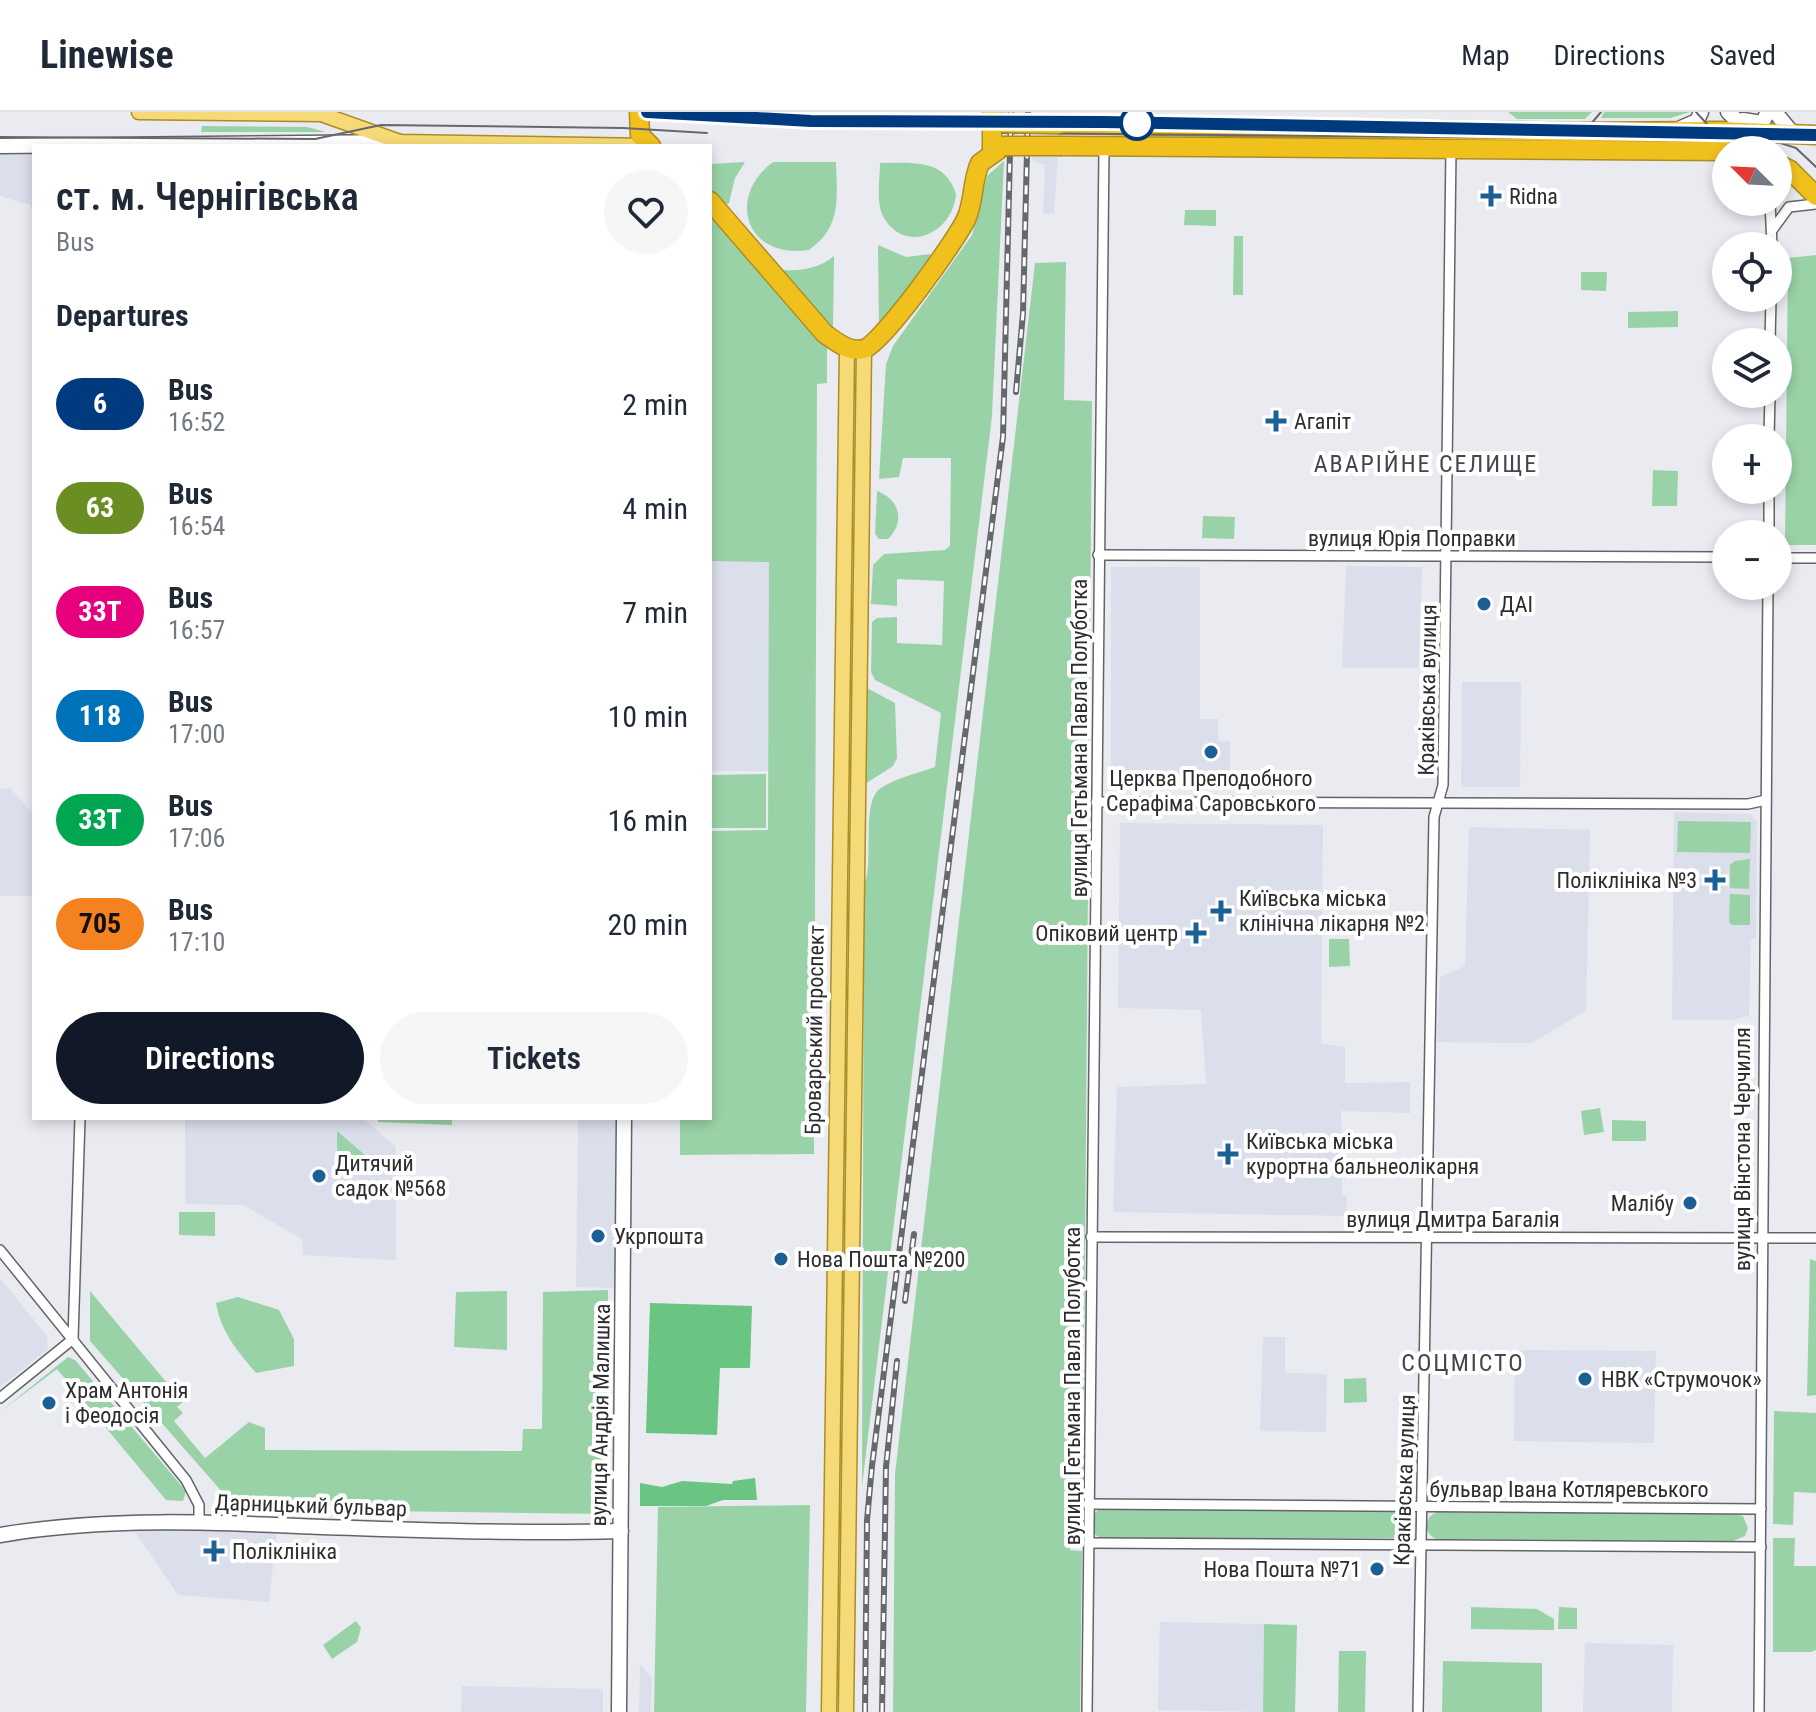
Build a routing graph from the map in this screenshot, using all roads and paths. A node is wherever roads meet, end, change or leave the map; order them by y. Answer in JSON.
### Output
{"nodes":[{"id":1,"x":139,"y":112,"type":"edge"},
{"id":2,"x":639,"y":112,"type":"edge"},
{"id":3,"x":1701,"y":112,"type":"edge"},
{"id":4,"x":1728,"y":112,"type":"edge"},
{"id":5,"x":1768,"y":112,"type":"edge"},
{"id":6,"x":1775,"y":112,"type":"edge"},
{"id":7,"x":332,"y":114,"type":"edge"},
{"id":8,"x":995,"y":116,"type":"edge"},
{"id":9,"x":1104,"y":117,"type":"edge"},
{"id":10,"x":1674,"y":131,"type":"junction"},
{"id":11,"x":1751,"y":133,"type":"junction"},
{"id":12,"x":1794,"y":135,"type":"junction"},
{"id":13,"x":1816,"y":135,"type":"edge"},
{"id":14,"x":1754,"y":136,"type":"edge"},
{"id":15,"x":400,"y":142,"type":"junction"},
{"id":16,"x":248,"y":144,"type":"edge"},
{"id":17,"x":526,"y":144,"type":"edge"},
{"id":18,"x":649,"y":144,"type":"edge"},
{"id":19,"x":0,"y":146,"type":"edge"},
{"id":20,"x":32,"y":146,"type":"edge"},
{"id":21,"x":1451,"y":148,"type":"junction"},
{"id":22,"x":998,"y":149,"type":"junction"},
{"id":23,"x":1104,"y":149,"type":"junction"},
{"id":24,"x":1712,"y":151,"type":"edge"},
{"id":25,"x":1792,"y":173,"type":"edge"},
{"id":26,"x":1816,"y":196,"type":"edge"},
{"id":27,"x":712,"y":203,"type":"edge"},
{"id":28,"x":1816,"y":204,"type":"edge"},
{"id":29,"x":1772,"y":216,"type":"edge"},
{"id":30,"x":1773,"y":229,"type":"junction"},
{"id":31,"x":1773,"y":232,"type":"edge"},
{"id":32,"x":856,"y":349,"type":"junction"},
{"id":33,"x":1098,"y":555,"type":"junction"},
{"id":34,"x":1447,"y":556,"type":"junction"},
{"id":35,"x":1712,"y":557,"type":"edge"},
{"id":36,"x":1792,"y":558,"type":"edge"},
{"id":37,"x":1816,"y":558,"type":"edge"},
{"id":38,"x":1768,"y":600,"type":"edge"},
{"id":39,"x":1766,"y":800,"type":"junction"},
{"id":40,"x":1096,"y":802,"type":"junction"},
{"id":41,"x":1439,"y":803,"type":"junction"},
{"id":42,"x":80,"y":1120,"type":"edge"},
{"id":43,"x":624,"y":1120,"type":"edge"},
{"id":44,"x":1091,"y":1237,"type":"junction"},
{"id":45,"x":1428,"y":1237,"type":"junction"},
{"id":46,"x":1764,"y":1238,"type":"junction"},
{"id":47,"x":1816,"y":1238,"type":"edge"},
{"id":48,"x":0,"y":1250,"type":"edge"},
{"id":49,"x":73,"y":1339,"type":"junction"},
{"id":50,"x":0,"y":1398,"type":"edge"},
{"id":51,"x":1088,"y":1504,"type":"junction"},
{"id":52,"x":1420,"y":1506,"type":"junction"},
{"id":53,"x":1761,"y":1509,"type":"junction"},
{"id":54,"x":199,"y":1524,"type":"junction"},
{"id":55,"x":621,"y":1531,"type":"junction"},
{"id":56,"x":0,"y":1535,"type":"edge"},
{"id":57,"x":1089,"y":1543,"type":"junction"},
{"id":58,"x":1420,"y":1545,"type":"junction"},
{"id":59,"x":1761,"y":1547,"type":"junction"},
{"id":60,"x":619,"y":1712,"type":"edge"},
{"id":61,"x":829,"y":1712,"type":"edge"},
{"id":62,"x":846,"y":1712,"type":"edge"},
{"id":63,"x":1087,"y":1712,"type":"edge"},
{"id":64,"x":1418,"y":1712,"type":"edge"},
{"id":65,"x":1759,"y":1712,"type":"edge"}],
"edges":[{"from":1,"to":7,"type":"main road"},
{"from":2,"to":18,"type":"highway"},
{"from":3,"to":10,"type":"street"},
{"from":4,"to":5,"type":"street"},
{"from":4,"to":11,"type":"street"},
{"from":6,"to":12,"type":"street"},
{"from":7,"to":15,"type":"main road"},
{"from":8,"to":9,"type":"highway","bridge":true},
{"from":8,"to":22,"type":"highway"},
{"from":9,"to":10,"type":"highway"},
{"from":10,"to":11,"type":"highway"},
{"from":11,"to":12,"type":"highway"},
{"from":11,"to":14,"type":"street"},
{"from":12,"to":13,"type":"highway"},
{"from":15,"to":16,"type":"street"},
{"from":15,"to":17,"type":"main road"},
{"from":19,"to":20,"type":"street"},
{"from":21,"to":23,"type":"highway"},
{"from":21,"to":24,"type":"highway"},
{"from":21,"to":34,"type":"street","name":"Краківська вулиця"},
{"from":22,"to":23,"type":"highway","bridge":true},
{"from":22,"to":32,"type":"highway"},
{"from":23,"to":33,"type":"street","name":"вулиця Гетьмана Павла Полуботка"},
{"from":25,"to":26,"type":"highway"},
{"from":27,"to":32,"type":"highway"},
{"from":28,"to":30,"type":"street"},
{"from":29,"to":30,"type":"street"},
{"from":30,"to":31,"type":"street"},
{"from":32,"to":61,"type":"main road","name":"Броварський проспект"},
{"from":32,"to":62,"type":"main road","name":"Броварський проспект"},
{"from":33,"to":34,"type":"street","name":"вулиця Юрія Поправки"},
{"from":33,"to":40,"type":"street","name":"вулиця Гетьмана Павла Полуботка"},
{"from":34,"to":35,"type":"street","name":"вулиця Юрія Поправки"},
{"from":34,"to":41,"type":"street","name":"Краківська вулиця"},
{"from":36,"to":37,"type":"street"},
{"from":38,"to":39,"type":"street","name":"вулиця Вінстона Черчилля"},
{"from":39,"to":41,"type":"street"},
{"from":39,"to":46,"type":"street","name":"вулиця Вінстона Черчилля"},
{"from":40,"to":41,"type":"street"},
{"from":40,"to":44,"type":"street","name":"вулиця Гетьмана Павла Полуботка"},
{"from":41,"to":45,"type":"street","name":"Краківська вулиця"},
{"from":42,"to":49,"type":"street"},
{"from":43,"to":55,"type":"street","name":"вулиця Андрія Малишка"},
{"from":44,"to":45,"type":"street","name":"вулиця Дмитра Багалія"},
{"from":44,"to":51,"type":"street","name":"вулиця Гетьмана Павла Полуботка"},
{"from":45,"to":46,"type":"street","name":"вулиця Дмитра Багалія"},
{"from":45,"to":52,"type":"street","name":"Краківська вулиця"},
{"from":46,"to":47,"type":"street","name":"вулиця Дмитра Багалія"},
{"from":46,"to":53,"type":"street","name":"вулиця Вінстона Черчилля"},
{"from":48,"to":49,"type":"street"},
{"from":49,"to":50,"type":"street"},
{"from":49,"to":54,"type":"street"},
{"from":51,"to":52,"type":"street","name":"бульвар Івана Котляревського"},
{"from":51,"to":57,"type":"street","name":"вулиця Гетьмана Павла Полуботка"},
{"from":52,"to":53,"type":"street","name":"бульвар Івана Котляревського"},
{"from":52,"to":58,"type":"street","name":"Краківська вулиця"},
{"from":53,"to":59,"type":"street","name":"вулиця Вінстона Черчилля"},
{"from":54,"to":55,"type":"street","name":"Дарницький бульвар"},
{"from":54,"to":56,"type":"street","name":"Дарницький бульвар"},
{"from":55,"to":60,"type":"street","name":"вулиця Андрія Малишка"},
{"from":57,"to":58,"type":"street"},
{"from":57,"to":63,"type":"street","name":"вулиця Гетьмана Павла Полуботка"},
{"from":58,"to":59,"type":"street"},
{"from":58,"to":64,"type":"street","name":"Краківська вулиця"},
{"from":59,"to":65,"type":"street","name":"вулиця Вінстона Черчилля"}]}
